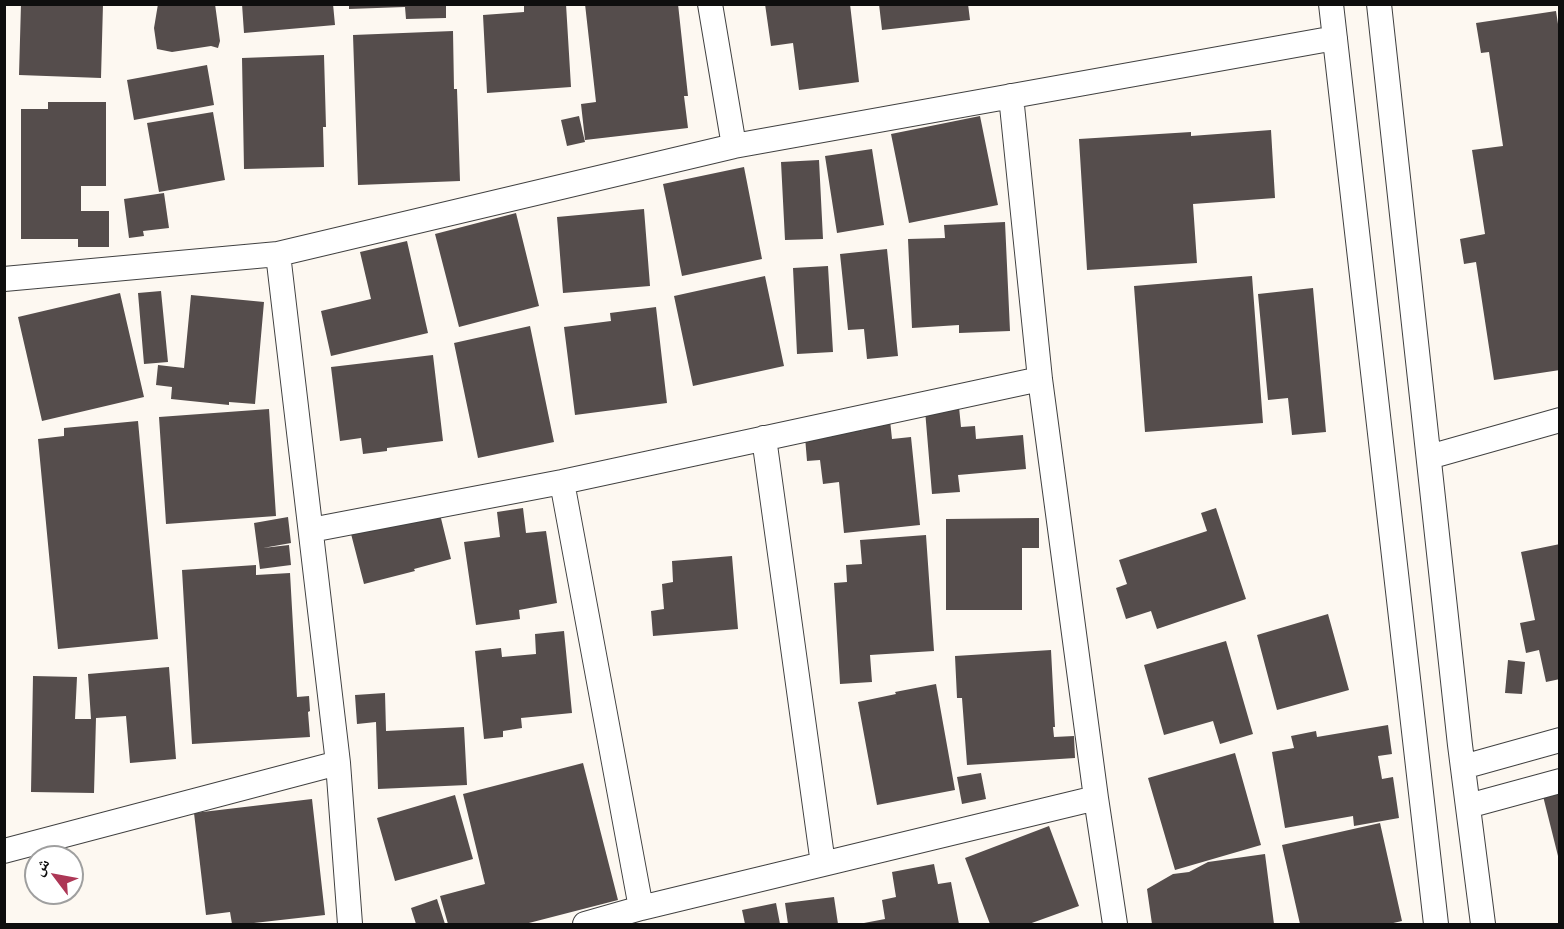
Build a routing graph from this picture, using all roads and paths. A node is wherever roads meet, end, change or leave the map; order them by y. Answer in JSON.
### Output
{"nodes":[{"id":1,"x":710,"y":4,"type":"edge"},
{"id":2,"x":1331,"y":4,"type":"edge"},
{"id":3,"x":1379,"y":4,"type":"edge"},
{"id":4,"x":1335,"y":38,"type":"junction"},
{"id":5,"x":1011,"y":96,"type":"junction"},
{"id":6,"x":734,"y":146,"type":"junction"},
{"id":7,"x":278,"y":254,"type":"junction"},
{"id":8,"x":4,"y":279,"type":"edge"},
{"id":9,"x":1040,"y":379,"type":"junction"},
{"id":10,"x":1560,"y":420,"type":"edge"},
{"id":11,"x":764,"y":438,"type":"junction"},
{"id":12,"x":1429,"y":457,"type":"junction"},
{"id":13,"x":562,"y":482,"type":"junction"},
{"id":14,"x":311,"y":530,"type":"junction"},
{"id":15,"x":1560,"y":740,"type":"edge"},
{"id":16,"x":338,"y":763,"type":"junction"},
{"id":17,"x":1463,"y":767,"type":"junction"},
{"id":18,"x":1560,"y":781,"type":"edge"},
{"id":19,"x":1096,"y":798,"type":"junction"},
{"id":20,"x":1468,"y":806,"type":"junction"},
{"id":21,"x":4,"y":851,"type":"edge"},
{"id":22,"x":823,"y":864,"type":"junction"},
{"id":23,"x":641,"y":908,"type":"junction"},
{"id":24,"x":350,"y":924,"type":"edge"},
{"id":25,"x":585,"y":924,"type":"edge"},
{"id":26,"x":1115,"y":924,"type":"edge"},
{"id":27,"x":1436,"y":924,"type":"edge"},
{"id":28,"x":1483,"y":924,"type":"edge"}],
"edges":[{"from":1,"to":6,"type":"street"},
{"from":2,"to":4,"type":"street"},
{"from":3,"to":12,"type":"street"},
{"from":4,"to":5,"type":"street"},
{"from":4,"to":27,"type":"street"},
{"from":5,"to":6,"type":"street"},
{"from":5,"to":9,"type":"street"},
{"from":6,"to":7,"type":"street"},
{"from":7,"to":8,"type":"street"},
{"from":7,"to":14,"type":"street"},
{"from":9,"to":11,"type":"street"},
{"from":9,"to":19,"type":"street"},
{"from":10,"to":12,"type":"street"},
{"from":11,"to":13,"type":"street"},
{"from":11,"to":22,"type":"street"},
{"from":12,"to":17,"type":"street"},
{"from":13,"to":14,"type":"street"},
{"from":13,"to":23,"type":"street"},
{"from":14,"to":16,"type":"street"},
{"from":15,"to":17,"type":"street"},
{"from":16,"to":21,"type":"street"},
{"from":16,"to":24,"type":"street"},
{"from":17,"to":20,"type":"street"},
{"from":18,"to":20,"type":"street"},
{"from":19,"to":22,"type":"street"},
{"from":19,"to":26,"type":"street"},
{"from":20,"to":28,"type":"street"},
{"from":22,"to":23,"type":"street"},
{"from":23,"to":25,"type":"street"}]}
